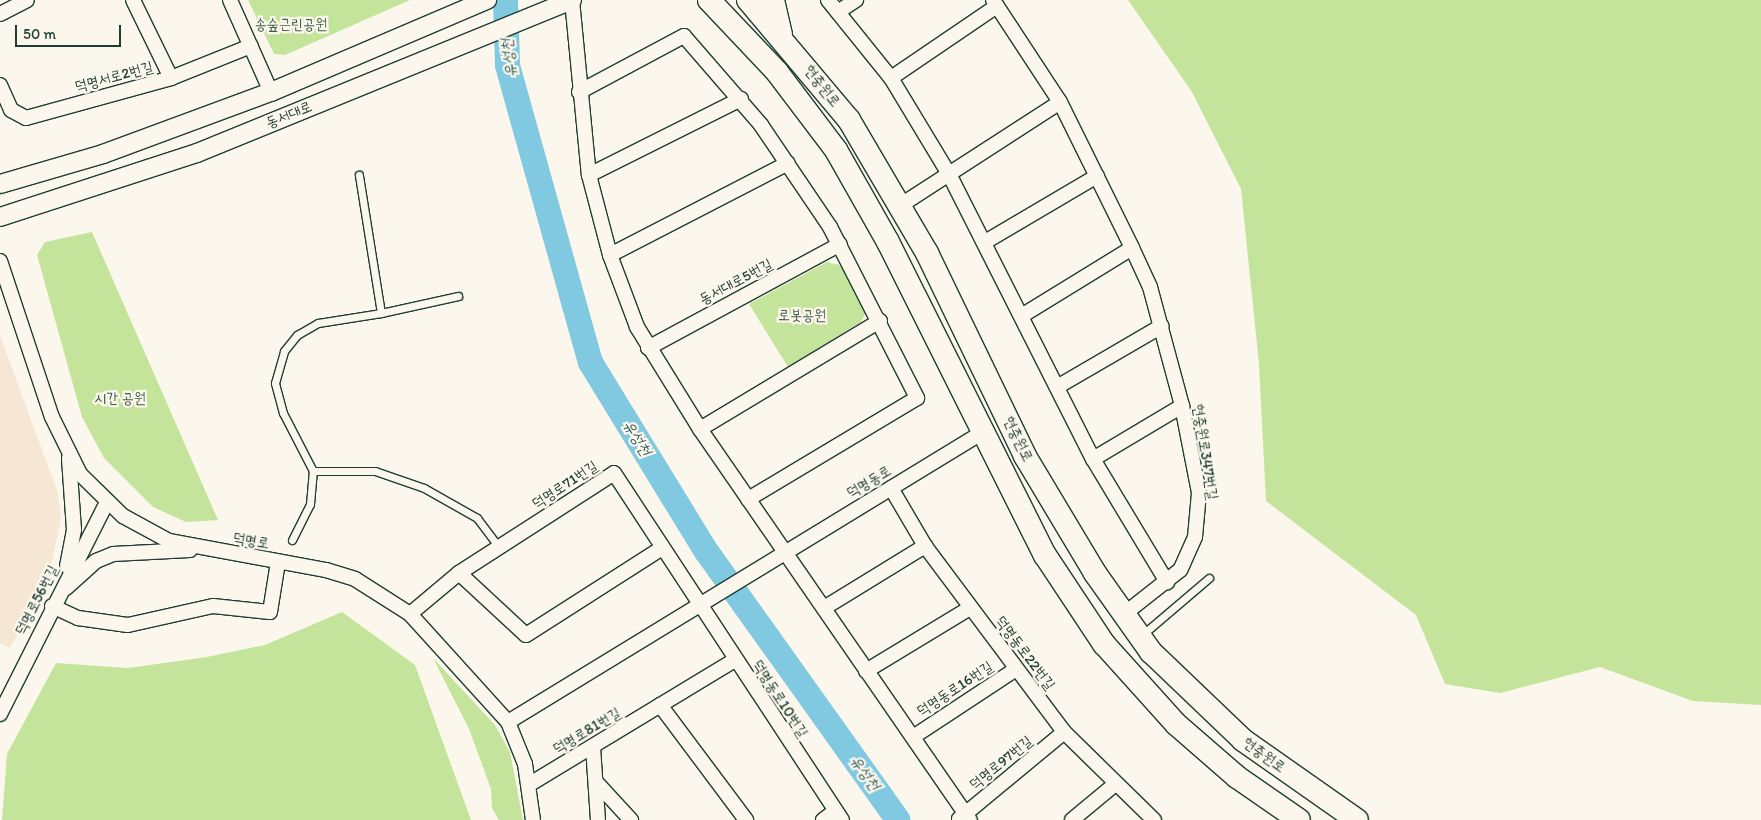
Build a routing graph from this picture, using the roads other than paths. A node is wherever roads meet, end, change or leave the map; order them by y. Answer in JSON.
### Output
{"nodes":[{"id":1,"x":26,"y":0,"type":"edge"},
{"id":2,"x":133,"y":0,"type":"edge"},
{"id":3,"x":230,"y":0,"type":"edge"},
{"id":4,"x":486,"y":0,"type":"edge"},
{"id":5,"x":694,"y":0,"type":"edge"},
{"id":6,"x":709,"y":0,"type":"edge"},
{"id":7,"x":748,"y":0,"type":"edge"},
{"id":8,"x":773,"y":0,"type":"edge"},
{"id":9,"x":828,"y":0,"type":"edge"},
{"id":10,"x":856,"y":0,"type":"edge"},
{"id":11,"x":569,"y":1,"type":"edge"},
{"id":12,"x":995,"y":3,"type":"edge"},
{"id":13,"x":838,"y":12,"type":"junction"},
{"id":14,"x":0,"y":14,"type":"edge"},
{"id":15,"x":738,"y":27,"type":"junction"},
{"id":16,"x":781,"y":36,"type":"junction"},
{"id":17,"x":251,"y":46,"type":"junction"},
{"id":18,"x":171,"y":78,"type":"junction"},
{"id":19,"x":891,"y":78,"type":"junction"},
{"id":20,"x":0,"y":85,"type":"edge"},
{"id":21,"x":271,"y":92,"type":"junction"},
{"id":22,"x":579,"y":92,"type":"junction"},
{"id":23,"x":741,"y":99,"type":"junction"},
{"id":24,"x":1060,"y":102,"type":"junction"},
{"id":25,"x":788,"y":163,"type":"junction"},
{"id":26,"x":949,"y":174,"type":"junction"},
{"id":27,"x":359,"y":175,"type":"dead end"},
{"id":28,"x":589,"y":175,"type":"junction"},
{"id":29,"x":1097,"y":176,"type":"junction"},
{"id":30,"x":0,"y":184,"type":"edge"},
{"id":31,"x":901,"y":205,"type":"junction"},
{"id":32,"x":0,"y":217,"type":"edge"},
{"id":33,"x":985,"y":242,"type":"junction"},
{"id":34,"x":840,"y":244,"type":"junction"},
{"id":35,"x":1132,"y":248,"type":"junction"},
{"id":36,"x":610,"y":255,"type":"junction"},
{"id":37,"x":0,"y":260,"type":"edge"},
{"id":38,"x":458,"y":296,"type":"dead end"},
{"id":39,"x":381,"y":313,"type":"junction"},
{"id":40,"x":1023,"y":315,"type":"junction"},
{"id":41,"x":880,"y":321,"type":"junction"},
{"id":42,"x":1162,"y":326,"type":"junction"},
{"id":43,"x":648,"y":348,"type":"junction"},
{"id":44,"x":1057,"y":387,"type":"junction"},
{"id":45,"x":1182,"y":406,"type":"junction"},
{"id":46,"x":700,"y":430,"type":"junction"},
{"id":47,"x":982,"y":432,"type":"junction"},
{"id":48,"x":70,"y":458,"type":"junction"},
{"id":49,"x":1093,"y":459,"type":"junction"},
{"id":50,"x":313,"y":471,"type":"junction"},
{"id":51,"x":891,"y":488,"type":"junction"},
{"id":52,"x":748,"y":499,"type":"junction"},
{"id":53,"x":107,"y":502,"type":"junction"},
{"id":54,"x":292,"y":540,"type":"dead end"},
{"id":55,"x":925,"y":546,"type":"junction"},
{"id":56,"x":499,"y":547,"type":"junction"},
{"id":57,"x":662,"y":548,"type":"junction"},
{"id":58,"x":198,"y":550,"type":"junction"},
{"id":59,"x":785,"y":552,"type":"junction"},
{"id":60,"x":278,"y":562,"type":"junction"},
{"id":61,"x":459,"y":572,"type":"junction"},
{"id":62,"x":1209,"y":578,"type":"dead end"},
{"id":63,"x":1167,"y":582,"type":"junction"},
{"id":64,"x":54,"y":602,"type":"junction"},
{"id":65,"x":703,"y":602,"type":"junction"},
{"id":66,"x":824,"y":608,"type":"junction"},
{"id":67,"x":970,"y":608,"type":"junction"},
{"id":68,"x":410,"y":614,"type":"junction"},
{"id":69,"x":1123,"y":615,"type":"junction"},
{"id":70,"x":1140,"y":637,"type":"junction"},
{"id":71,"x":735,"y":660,"type":"junction"},
{"id":72,"x":1016,"y":669,"type":"junction"},
{"id":73,"x":866,"y":671,"type":"junction"},
{"id":74,"x":660,"y":705,"type":"junction"},
{"id":75,"x":0,"y":714,"type":"edge"},
{"id":76,"x":508,"y":722,"type":"junction"},
{"id":77,"x":1064,"y":732,"type":"junction"},
{"id":78,"x":912,"y":737,"type":"junction"},
{"id":79,"x":593,"y":747,"type":"junction"},
{"id":80,"x":596,"y":782,"type":"junction"},
{"id":81,"x":530,"y":784,"type":"junction"},
{"id":82,"x":1114,"y":785,"type":"junction"},
{"id":83,"x":838,"y":815,"type":"edge"},
{"id":84,"x":965,"y":818,"type":"edge"},
{"id":85,"x":533,"y":820,"type":"edge"},
{"id":86,"x":598,"y":820,"type":"edge"},
{"id":87,"x":631,"y":820,"type":"edge"},
{"id":88,"x":746,"y":820,"type":"edge"},
{"id":89,"x":824,"y":820,"type":"edge"},
{"id":90,"x":1072,"y":820,"type":"edge"},
{"id":91,"x":1154,"y":820,"type":"edge"},
{"id":92,"x":1300,"y":820,"type":"edge"},
{"id":93,"x":1357,"y":820,"type":"edge"}],
"edges":[{"from":1,"to":14,"type":"street"},
{"from":2,"to":18,"type":"street"},
{"from":3,"to":17,"type":"street"},
{"from":4,"to":21,"type":"street","name":"동서대로"},
{"from":5,"to":15,"type":"street"},
{"from":6,"to":15,"type":"main road","name":"현충원로"},
{"from":7,"to":16,"type":"main road","name":"현충원로"},
{"from":8,"to":16,"type":"main road"},
{"from":9,"to":13,"type":"street"},
{"from":10,"to":13,"type":"street"},
{"from":11,"to":22,"type":"street"},
{"from":11,"to":32,"type":"street","name":"동서대로"},
{"from":12,"to":19,"type":"street","name":"현충원로347번길"},
{"from":12,"to":24,"type":"street","name":"현충원로347번길"},
{"from":13,"to":19,"type":"street"},
{"from":15,"to":47,"type":"main road","name":"현충원로"},
{"from":16,"to":31,"type":"main road","name":"현충원로"},
{"from":17,"to":18,"type":"street","name":"덕명서로2번길"},
{"from":17,"to":21,"type":"street"},
{"from":18,"to":20,"type":"street","name":"덕명서로2번길"},
{"from":19,"to":26,"type":"street"},
{"from":21,"to":30,"type":"street","name":"동서대로"},
{"from":22,"to":23,"type":"street"},
{"from":22,"to":28,"type":"street"},
{"from":23,"to":25,"type":"street"},
{"from":23,"to":28,"type":"street"},
{"from":24,"to":26,"type":"street"},
{"from":24,"to":29,"type":"street","name":"현충원로347번길"},
{"from":25,"to":34,"type":"street"},
{"from":25,"to":36,"type":"street"},
{"from":26,"to":31,"type":"street"},
{"from":26,"to":33,"type":"street"},
{"from":27,"to":39,"type":"lane"},
{"from":28,"to":36,"type":"street"},
{"from":29,"to":33,"type":"street"},
{"from":29,"to":35,"type":"street","name":"현충원로347번길"},
{"from":31,"to":69,"type":"main road","name":"현충원로"},
{"from":33,"to":40,"type":"street"},
{"from":34,"to":41,"type":"street"},
{"from":34,"to":43,"type":"street","name":"동서대로5번길"},
{"from":35,"to":40,"type":"street"},
{"from":35,"to":42,"type":"street","name":"현충원로347번길"},
{"from":36,"to":43,"type":"street"},
{"from":37,"to":48,"type":"street","name":"덕명로"},
{"from":38,"to":39,"type":"lane"},
{"from":39,"to":50,"type":"lane"},
{"from":40,"to":44,"type":"street"},
{"from":41,"to":46,"type":"street"},
{"from":41,"to":52,"type":"street"},
{"from":42,"to":44,"type":"street"},
{"from":42,"to":45,"type":"street","name":"현충원로347번길"},
{"from":43,"to":46,"type":"street"},
{"from":44,"to":49,"type":"street"},
{"from":45,"to":49,"type":"street"},
{"from":45,"to":63,"type":"street","name":"현충원로347번길"},
{"from":46,"to":52,"type":"street"},
{"from":47,"to":51,"type":"street","name":"덕명동로"},
{"from":47,"to":92,"type":"main road","name":"현충원로"},
{"from":48,"to":53,"type":"street","name":"덕명로"},
{"from":48,"to":64,"type":"street"},
{"from":49,"to":63,"type":"street"},
{"from":50,"to":54,"type":"lane"},
{"from":50,"to":56,"type":"lane"},
{"from":51,"to":55,"type":"street","name":"덕명동로22번길"},
{"from":51,"to":59,"type":"street","name":"덕명동로"},
{"from":52,"to":59,"type":"street"},
{"from":53,"to":58,"type":"street","name":"덕명로"},
{"from":53,"to":64,"type":"street","name":"덕명로56번길"},
{"from":55,"to":66,"type":"street"},
{"from":55,"to":67,"type":"street","name":"덕명동로22번길"},
{"from":56,"to":57,"type":"street","name":"덕명로71번길"},
{"from":56,"to":61,"type":"street","name":"덕명로71번길"},
{"from":57,"to":61,"type":"street"},
{"from":57,"to":65,"type":"street","name":"덕명로71번길"},
{"from":58,"to":60,"type":"street","name":"덕명로"},
{"from":58,"to":64,"type":"street"},
{"from":59,"to":65,"type":"street","name":"덕명동로"},
{"from":59,"to":66,"type":"street","name":"덕명동로16번길"},
{"from":60,"to":64,"type":"street"},
{"from":60,"to":68,"type":"street","name":"덕명로"},
{"from":61,"to":68,"type":"street","name":"덕명로71번길"},
{"from":62,"to":70,"type":"lane"},
{"from":63,"to":69,"type":"street","name":"현충원로347번길"},
{"from":64,"to":75,"type":"street","name":"덕명로56번길"},
{"from":65,"to":71,"type":"street","name":"덕명동로10번길"},
{"from":65,"to":76,"type":"street"},
{"from":66,"to":73,"type":"street","name":"덕명동로16번길"},
{"from":67,"to":72,"type":"street","name":"덕명동로22번길"},
{"from":67,"to":73,"type":"street"},
{"from":68,"to":76,"type":"street","name":"덕명로"},
{"from":69,"to":70,"type":"main road","name":"현충원로"},
{"from":70,"to":93,"type":"main road","name":"현충원로"},
{"from":71,"to":74,"type":"street","name":"덕명로81번길"},
{"from":71,"to":83,"type":"street","name":"덕명동로10번길"},
{"from":72,"to":77,"type":"street","name":"덕명동로22번길"},
{"from":72,"to":78,"type":"street","name":"덕명동로16번길"},
{"from":73,"to":78,"type":"street","name":"덕명동로16번길"},
{"from":74,"to":79,"type":"street","name":"덕명로81번길"},
{"from":74,"to":88,"type":"street"},
{"from":76,"to":81,"type":"street","name":"덕명로"},
{"from":77,"to":82,"type":"street","name":"덕명동로22번길"},
{"from":77,"to":84,"type":"street","name":"덕명로97번길"},
{"from":78,"to":84,"type":"street","name":"덕명동로16번길"},
{"from":79,"to":80,"type":"street"},
{"from":79,"to":81,"type":"street","name":"덕명로81번길"},
{"from":80,"to":86,"type":"street"},
{"from":80,"to":87,"type":"street"},
{"from":81,"to":85,"type":"street","name":"덕명로"},
{"from":82,"to":90,"type":"street"},
{"from":82,"to":91,"type":"street","name":"덕명동로22번길"},
{"from":83,"to":89,"type":"street","name":"덕명동로10번길"}]}
